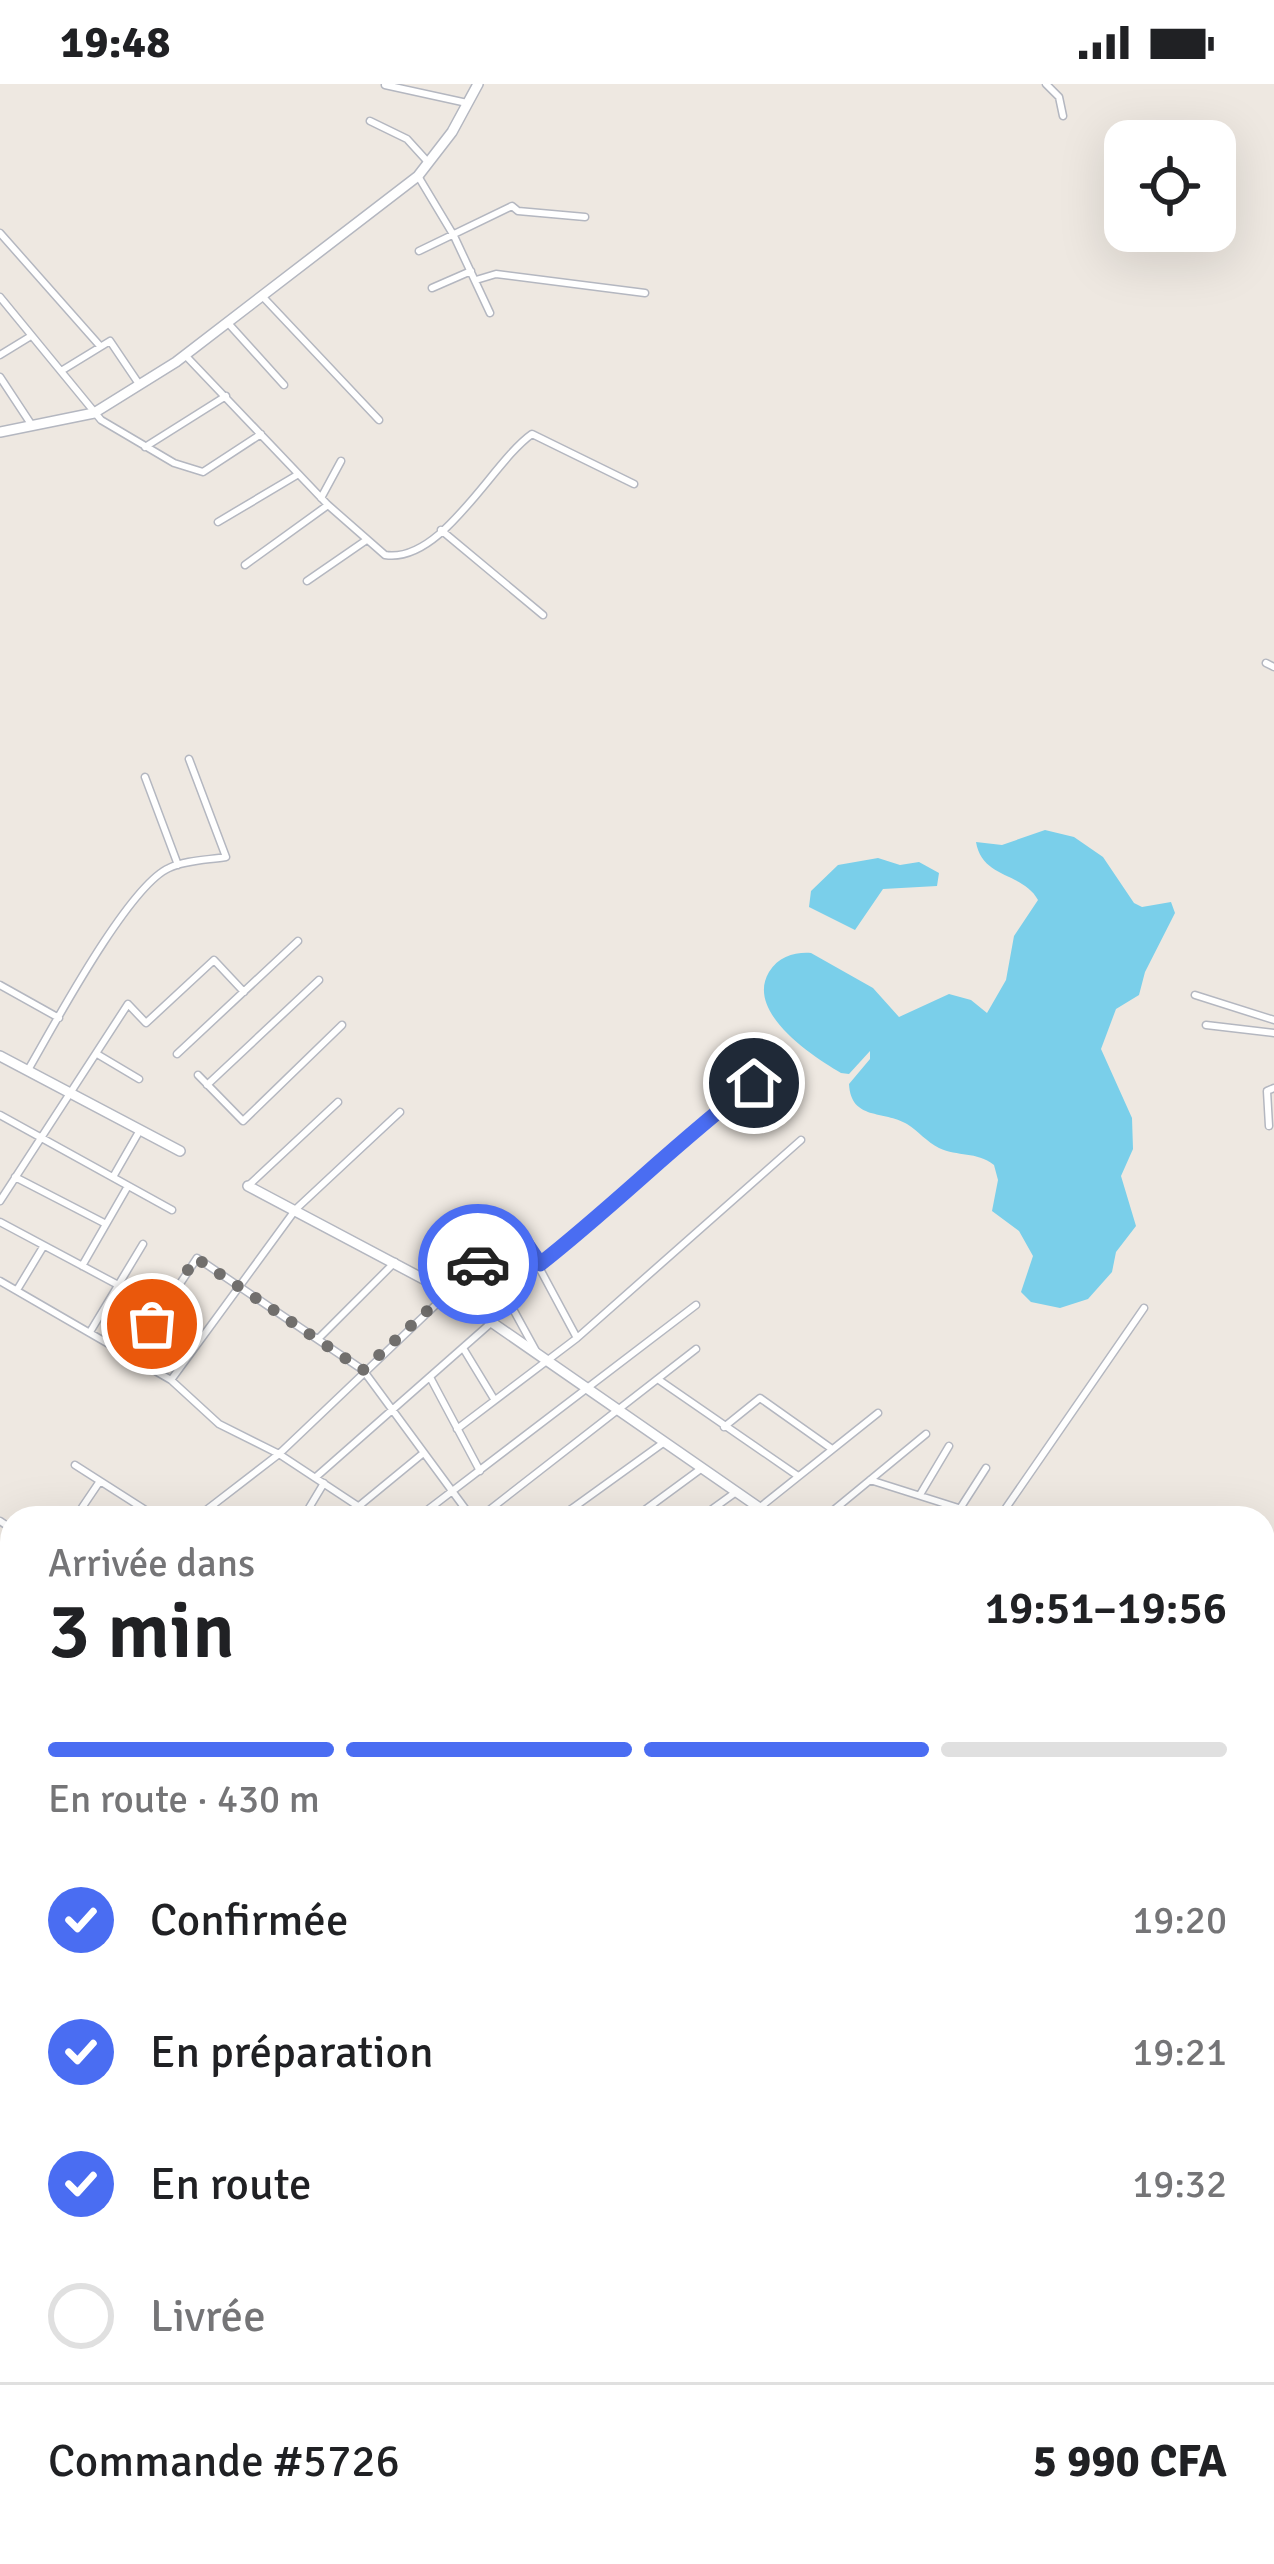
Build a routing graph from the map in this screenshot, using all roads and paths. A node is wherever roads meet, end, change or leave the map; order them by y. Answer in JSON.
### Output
{"nodes":[{"id":1,"x":478,"y":84,"type":"edge"},
{"id":2,"x":1046,"y":84,"type":"edge"},
{"id":3,"x":385,"y":85,"type":"edge"},
{"id":4,"x":467,"y":103,"type":"junction"},
{"id":5,"x":1063,"y":116,"type":"dead end"},
{"id":6,"x":370,"y":121,"type":"dead end"},
{"id":7,"x":429,"y":164,"type":"junction"},
{"id":8,"x":418,"y":176,"type":"junction"},
{"id":9,"x":585,"y":217,"type":"dead end"},
{"id":10,"x":0,"y":235,"type":"edge"},
{"id":11,"x":454,"y":236,"type":"junction"},
{"id":12,"x":419,"y":251,"type":"dead end"},
{"id":13,"x":471,"y":271,"type":"junction"},
{"id":14,"x":476,"y":280,"type":"junction"},
{"id":15,"x":432,"y":288,"type":"dead end"},
{"id":16,"x":645,"y":292,"type":"dead end"},
{"id":17,"x":0,"y":297,"type":"edge"},
{"id":18,"x":262,"y":297,"type":"junction"},
{"id":19,"x":490,"y":313,"type":"dead end"},
{"id":20,"x":228,"y":322,"type":"junction"},
{"id":21,"x":31,"y":336,"type":"junction"},
{"id":22,"x":100,"y":346,"type":"junction"},
{"id":23,"x":0,"y":355,"type":"edge"},
{"id":24,"x":185,"y":355,"type":"junction"},
{"id":25,"x":61,"y":371,"type":"junction"},
{"id":26,"x":0,"y":376,"type":"edge"},
{"id":27,"x":284,"y":385,"type":"dead end"},
{"id":28,"x":140,"y":386,"type":"junction"},
{"id":29,"x":226,"y":396,"type":"junction"},
{"id":30,"x":94,"y":413,"type":"junction"},
{"id":31,"x":379,"y":421,"type":"dead end"},
{"id":32,"x":33,"y":427,"type":"junction"},
{"id":33,"x":0,"y":431,"type":"edge"},
{"id":34,"x":262,"y":434,"type":"junction"},
{"id":35,"x":146,"y":447,"type":"junction"},
{"id":36,"x":341,"y":461,"type":"dead end"},
{"id":37,"x":298,"y":475,"type":"junction"},
{"id":38,"x":634,"y":484,"type":"dead end"},
{"id":39,"x":324,"y":501,"type":"junction"},
{"id":40,"x":218,"y":522,"type":"dead end"},
{"id":41,"x":441,"y":530,"type":"junction"},
{"id":42,"x":365,"y":541,"type":"junction"},
{"id":43,"x":245,"y":565,"type":"dead end"},
{"id":44,"x":307,"y":581,"type":"dead end"},
{"id":45,"x":543,"y":615,"type":"dead end"},
{"id":46,"x":189,"y":759,"type":"dead end"},
{"id":47,"x":145,"y":777,"type":"dead end"},
{"id":48,"x":178,"y":865,"type":"junction"},
{"id":49,"x":298,"y":941,"type":"dead end"},
{"id":50,"x":319,"y":980,"type":"dead end"},
{"id":51,"x":0,"y":986,"type":"edge"},
{"id":52,"x":244,"y":992,"type":"junction"},
{"id":53,"x":1195,"y":995,"type":"dead end"},
{"id":54,"x":59,"y":1018,"type":"junction"},
{"id":55,"x":1274,"y":1021,"type":"edge"},
{"id":56,"x":342,"y":1025,"type":"dead end"},
{"id":57,"x":1206,"y":1025,"type":"dead end"},
{"id":58,"x":1274,"y":1033,"type":"edge"},
{"id":59,"x":97,"y":1054,"type":"junction"},
{"id":60,"x":177,"y":1054,"type":"dead end"},
{"id":61,"x":0,"y":1056,"type":"edge"},
{"id":62,"x":27,"y":1071,"type":"junction"},
{"id":63,"x":198,"y":1075,"type":"dead end"},
{"id":64,"x":139,"y":1079,"type":"dead end"},
{"id":65,"x":754,"y":1083,"type":"dead end"},
{"id":66,"x":207,"y":1084,"type":"junction"},
{"id":67,"x":1274,"y":1088,"type":"edge"},
{"id":68,"x":70,"y":1094,"type":"junction"},
{"id":69,"x":338,"y":1102,"type":"dead end"},
{"id":70,"x":400,"y":1112,"type":"dead end"},
{"id":71,"x":0,"y":1115,"type":"edge"},
{"id":72,"x":1269,"y":1126,"type":"dead end"},
{"id":73,"x":140,"y":1130,"type":"junction"},
{"id":74,"x":39,"y":1137,"type":"junction"},
{"id":75,"x":801,"y":1140,"type":"dead end"},
{"id":76,"x":180,"y":1151,"type":"dead end"},
{"id":77,"x":15,"y":1177,"type":"junction"},
{"id":78,"x":112,"y":1178,"type":"junction"},
{"id":79,"x":128,"y":1186,"type":"junction"},
{"id":80,"x":248,"y":1186,"type":"joint"},
{"id":81,"x":0,"y":1202,"type":"edge"},
{"id":82,"x":172,"y":1210,"type":"dead end"},
{"id":83,"x":296,"y":1210,"type":"junction"},
{"id":84,"x":0,"y":1222,"type":"edge"},
{"id":85,"x":106,"y":1224,"type":"junction"},
{"id":86,"x":143,"y":1244,"type":"dead end"},
{"id":87,"x":44,"y":1246,"type":"junction"},
{"id":88,"x":484,"y":1258,"type":"junction"},
{"id":89,"x":395,"y":1262,"type":"junction"},
{"id":90,"x":540,"y":1264,"type":"junction"},
{"id":91,"x":82,"y":1266,"type":"junction"},
{"id":92,"x":4,"y":1283,"type":"edge"},
{"id":93,"x":236,"y":1284,"type":"junction"},
{"id":94,"x":120,"y":1286,"type":"junction"},
{"id":95,"x":17,"y":1290,"type":"junction"},
{"id":96,"x":448,"y":1292,"type":"junction"},
{"id":97,"x":0,"y":1298,"type":"edge"},
{"id":98,"x":696,"y":1305,"type":"dead end"},
{"id":99,"x":1144,"y":1308,"type":"dead end"},
{"id":100,"x":492,"y":1322,"type":"junction"},
{"id":101,"x":90,"y":1332,"type":"junction"},
{"id":102,"x":577,"y":1338,"type":"junction"},
{"id":103,"x":318,"y":1339,"type":"junction"},
{"id":104,"x":463,"y":1348,"type":"junction"},
{"id":105,"x":696,"y":1349,"type":"dead end"},
{"id":106,"x":541,"y":1356,"type":"junction"},
{"id":107,"x":130,"y":1358,"type":"junction"},
{"id":108,"x":363,"y":1370,"type":"junction"},
{"id":109,"x":430,"y":1378,"type":"junction"},
{"id":110,"x":171,"y":1380,"type":"junction"},
{"id":111,"x":659,"y":1380,"type":"junction"},
{"id":112,"x":584,"y":1387,"type":"junction"},
{"id":113,"x":494,"y":1399,"type":"junction"},
{"id":114,"x":392,"y":1411,"type":"junction"},
{"id":115,"x":621,"y":1412,"type":"junction"},
{"id":116,"x":878,"y":1413,"type":"dead end"},
{"id":117,"x":724,"y":1427,"type":"junction"},
{"id":118,"x":457,"y":1429,"type":"junction"},
{"id":119,"x":926,"y":1434,"type":"dead end"},
{"id":120,"x":664,"y":1442,"type":"junction"},
{"id":121,"x":949,"y":1446,"type":"dead end"},
{"id":122,"x":832,"y":1449,"type":"junction"},
{"id":123,"x":279,"y":1454,"type":"junction"},
{"id":124,"x":422,"y":1454,"type":"junction"},
{"id":125,"x":75,"y":1465,"type":"dead end"},
{"id":126,"x":702,"y":1468,"type":"junction"},
{"id":127,"x":986,"y":1468,"type":"dead end"},
{"id":128,"x":480,"y":1471,"type":"junction"},
{"id":129,"x":798,"y":1477,"type":"junction"},
{"id":130,"x":320,"y":1480,"type":"junction"},
{"id":131,"x":870,"y":1480,"type":"junction"},
{"id":132,"x":100,"y":1481,"type":"junction"},
{"id":133,"x":736,"y":1492,"type":"junction"},
{"id":134,"x":921,"y":1493,"type":"junction"},
{"id":135,"x":449,"y":1494,"type":"junction"},
{"id":136,"x":83,"y":1506,"type":"edge"},
{"id":137,"x":139,"y":1506,"type":"edge"},
{"id":138,"x":212,"y":1506,"type":"edge"},
{"id":139,"x":308,"y":1506,"type":"edge"},
{"id":140,"x":353,"y":1506,"type":"edge"},
{"id":141,"x":367,"y":1506,"type":"edge"},
{"id":142,"x":432,"y":1506,"type":"edge"},
{"id":143,"x":462,"y":1506,"type":"edge"},
{"id":144,"x":492,"y":1506,"type":"edge"},
{"id":145,"x":575,"y":1506,"type":"edge"},
{"id":146,"x":650,"y":1506,"type":"edge"},
{"id":147,"x":717,"y":1506,"type":"edge"},
{"id":148,"x":756,"y":1506,"type":"edge"},
{"id":149,"x":762,"y":1506,"type":"edge"},
{"id":150,"x":839,"y":1506,"type":"edge"},
{"id":151,"x":956,"y":1506,"type":"edge"},
{"id":152,"x":962,"y":1506,"type":"edge"},
{"id":153,"x":1008,"y":1506,"type":"edge"}],
"edges":[{"from":1,"to":4,"type":"street"},
{"from":2,"to":5,"type":"street"},
{"from":3,"to":4,"type":"street"},
{"from":4,"to":7,"type":"street"},
{"from":6,"to":7,"type":"street"},
{"from":7,"to":8,"type":"street"},
{"from":8,"to":11,"type":"street"},
{"from":8,"to":18,"type":"street"},
{"from":9,"to":11,"type":"street"},
{"from":10,"to":22,"type":"street"},
{"from":11,"to":12,"type":"street"},
{"from":11,"to":13,"type":"street"},
{"from":13,"to":14,"type":"street"},
{"from":13,"to":15,"type":"street"},
{"from":14,"to":16,"type":"street"},
{"from":14,"to":19,"type":"street"},
{"from":17,"to":21,"type":"street"},
{"from":18,"to":20,"type":"street"},
{"from":18,"to":31,"type":"street"},
{"from":20,"to":24,"type":"street"},
{"from":20,"to":27,"type":"street"},
{"from":21,"to":23,"type":"street"},
{"from":21,"to":25,"type":"street"},
{"from":22,"to":25,"type":"street"},
{"from":22,"to":28,"type":"street"},
{"from":24,"to":28,"type":"street"},
{"from":24,"to":29,"type":"street"},
{"from":25,"to":30,"type":"street"},
{"from":26,"to":32,"type":"street"},
{"from":28,"to":30,"type":"street"},
{"from":29,"to":34,"type":"street"},
{"from":29,"to":35,"type":"street"},
{"from":30,"to":32,"type":"street"},
{"from":30,"to":35,"type":"street"},
{"from":32,"to":33,"type":"street"},
{"from":34,"to":35,"type":"street"},
{"from":34,"to":37,"type":"street"},
{"from":36,"to":39,"type":"street"},
{"from":37,"to":39,"type":"street"},
{"from":37,"to":40,"type":"street"},
{"from":38,"to":41,"type":"street"},
{"from":39,"to":42,"type":"street"},
{"from":39,"to":43,"type":"street"},
{"from":41,"to":42,"type":"street"},
{"from":41,"to":45,"type":"street"},
{"from":42,"to":44,"type":"street"},
{"from":46,"to":48,"type":"street"},
{"from":47,"to":48,"type":"street"},
{"from":48,"to":54,"type":"street"},
{"from":49,"to":52,"type":"street"},
{"from":50,"to":66,"type":"street"},
{"from":51,"to":54,"type":"street"},
{"from":52,"to":59,"type":"street"},
{"from":52,"to":60,"type":"street"},
{"from":53,"to":55,"type":"street"},
{"from":54,"to":62,"type":"street"},
{"from":56,"to":66,"type":"street"},
{"from":57,"to":58,"type":"street"},
{"from":59,"to":64,"type":"street"},
{"from":59,"to":68,"type":"street"},
{"from":61,"to":62,"type":"street"},
{"from":62,"to":68,"type":"street"},
{"from":63,"to":66,"type":"street"},
{"from":65,"to":90,"type":"street"},
{"from":67,"to":72,"type":"street"},
{"from":68,"to":73,"type":"street"},
{"from":68,"to":74,"type":"street"},
{"from":69,"to":80,"type":"street"},
{"from":70,"to":83,"type":"street"},
{"from":71,"to":74,"type":"street"},
{"from":73,"to":76,"type":"street"},
{"from":73,"to":78,"type":"street"},
{"from":74,"to":77,"type":"street"},
{"from":74,"to":78,"type":"street"},
{"from":75,"to":102,"type":"street"},
{"from":77,"to":81,"type":"street"},
{"from":77,"to":85,"type":"street"},
{"from":78,"to":79,"type":"street"},
{"from":79,"to":82,"type":"street"},
{"from":79,"to":85,"type":"street"},
{"from":80,"to":83,"type":"street"},
{"from":83,"to":89,"type":"street"},
{"from":83,"to":93,"type":"street"},
{"from":84,"to":87,"type":"street"},
{"from":85,"to":91,"type":"street"},
{"from":86,"to":94,"type":"street"},
{"from":87,"to":91,"type":"street"},
{"from":87,"to":95,"type":"street"},
{"from":88,"to":90,"type":"street"},
{"from":88,"to":96,"type":"street"},
{"from":88,"to":106,"type":"street"},
{"from":89,"to":96,"type":"street"},
{"from":89,"to":103,"type":"street"},
{"from":90,"to":102,"type":"street"},
{"from":91,"to":94,"type":"street"},
{"from":92,"to":95,"type":"street"},
{"from":92,"to":97,"type":"street"},
{"from":93,"to":103,"type":"street"},
{"from":93,"to":107,"type":"street"},
{"from":93,"to":110,"type":"street"},
{"from":94,"to":101,"type":"street"},
{"from":95,"to":101,"type":"street"},
{"from":96,"to":100,"type":"street"},
{"from":96,"to":108,"type":"street"},
{"from":98,"to":112,"type":"street"},
{"from":99,"to":153,"type":"street"},
{"from":100,"to":104,"type":"street"},
{"from":100,"to":106,"type":"street"},
{"from":101,"to":107,"type":"street"},
{"from":102,"to":106,"type":"street"},
{"from":103,"to":108,"type":"street"},
{"from":104,"to":109,"type":"street"},
{"from":104,"to":113,"type":"street"},
{"from":105,"to":111,"type":"street"},
{"from":106,"to":112,"type":"street"},
{"from":106,"to":113,"type":"street"},
{"from":107,"to":110,"type":"street"},
{"from":108,"to":114,"type":"street"},
{"from":108,"to":123,"type":"street"},
{"from":109,"to":114,"type":"street"},
{"from":109,"to":118,"type":"street"},
{"from":110,"to":123,"type":"street"},
{"from":111,"to":115,"type":"street"},
{"from":111,"to":117,"type":"street"},
{"from":112,"to":115,"type":"street"},
{"from":112,"to":128,"type":"street"},
{"from":113,"to":118,"type":"street"},
{"from":114,"to":124,"type":"street"},
{"from":114,"to":130,"type":"street"},
{"from":115,"to":120,"type":"street"},
{"from":115,"to":144,"type":"street"},
{"from":116,"to":122,"type":"street"},
{"from":117,"to":122,"type":"street"},
{"from":117,"to":129,"type":"street"},
{"from":118,"to":128,"type":"street"},
{"from":119,"to":131,"type":"street"},
{"from":120,"to":126,"type":"street"},
{"from":120,"to":145,"type":"street"},
{"from":121,"to":134,"type":"street"},
{"from":122,"to":129,"type":"street"},
{"from":123,"to":130,"type":"street"},
{"from":123,"to":138,"type":"street"},
{"from":124,"to":135,"type":"street"},
{"from":124,"to":141,"type":"street"},
{"from":125,"to":132,"type":"street"},
{"from":126,"to":133,"type":"street"},
{"from":126,"to":146,"type":"street"},
{"from":127,"to":152,"type":"street"},
{"from":128,"to":135,"type":"street"},
{"from":129,"to":149,"type":"street"},
{"from":130,"to":139,"type":"street"},
{"from":130,"to":140,"type":"street"},
{"from":131,"to":134,"type":"street"},
{"from":131,"to":150,"type":"street"},
{"from":132,"to":136,"type":"street"},
{"from":132,"to":137,"type":"street"},
{"from":133,"to":147,"type":"street"},
{"from":133,"to":148,"type":"street"},
{"from":134,"to":151,"type":"street"},
{"from":135,"to":142,"type":"street"},
{"from":135,"to":143,"type":"street"}]}
